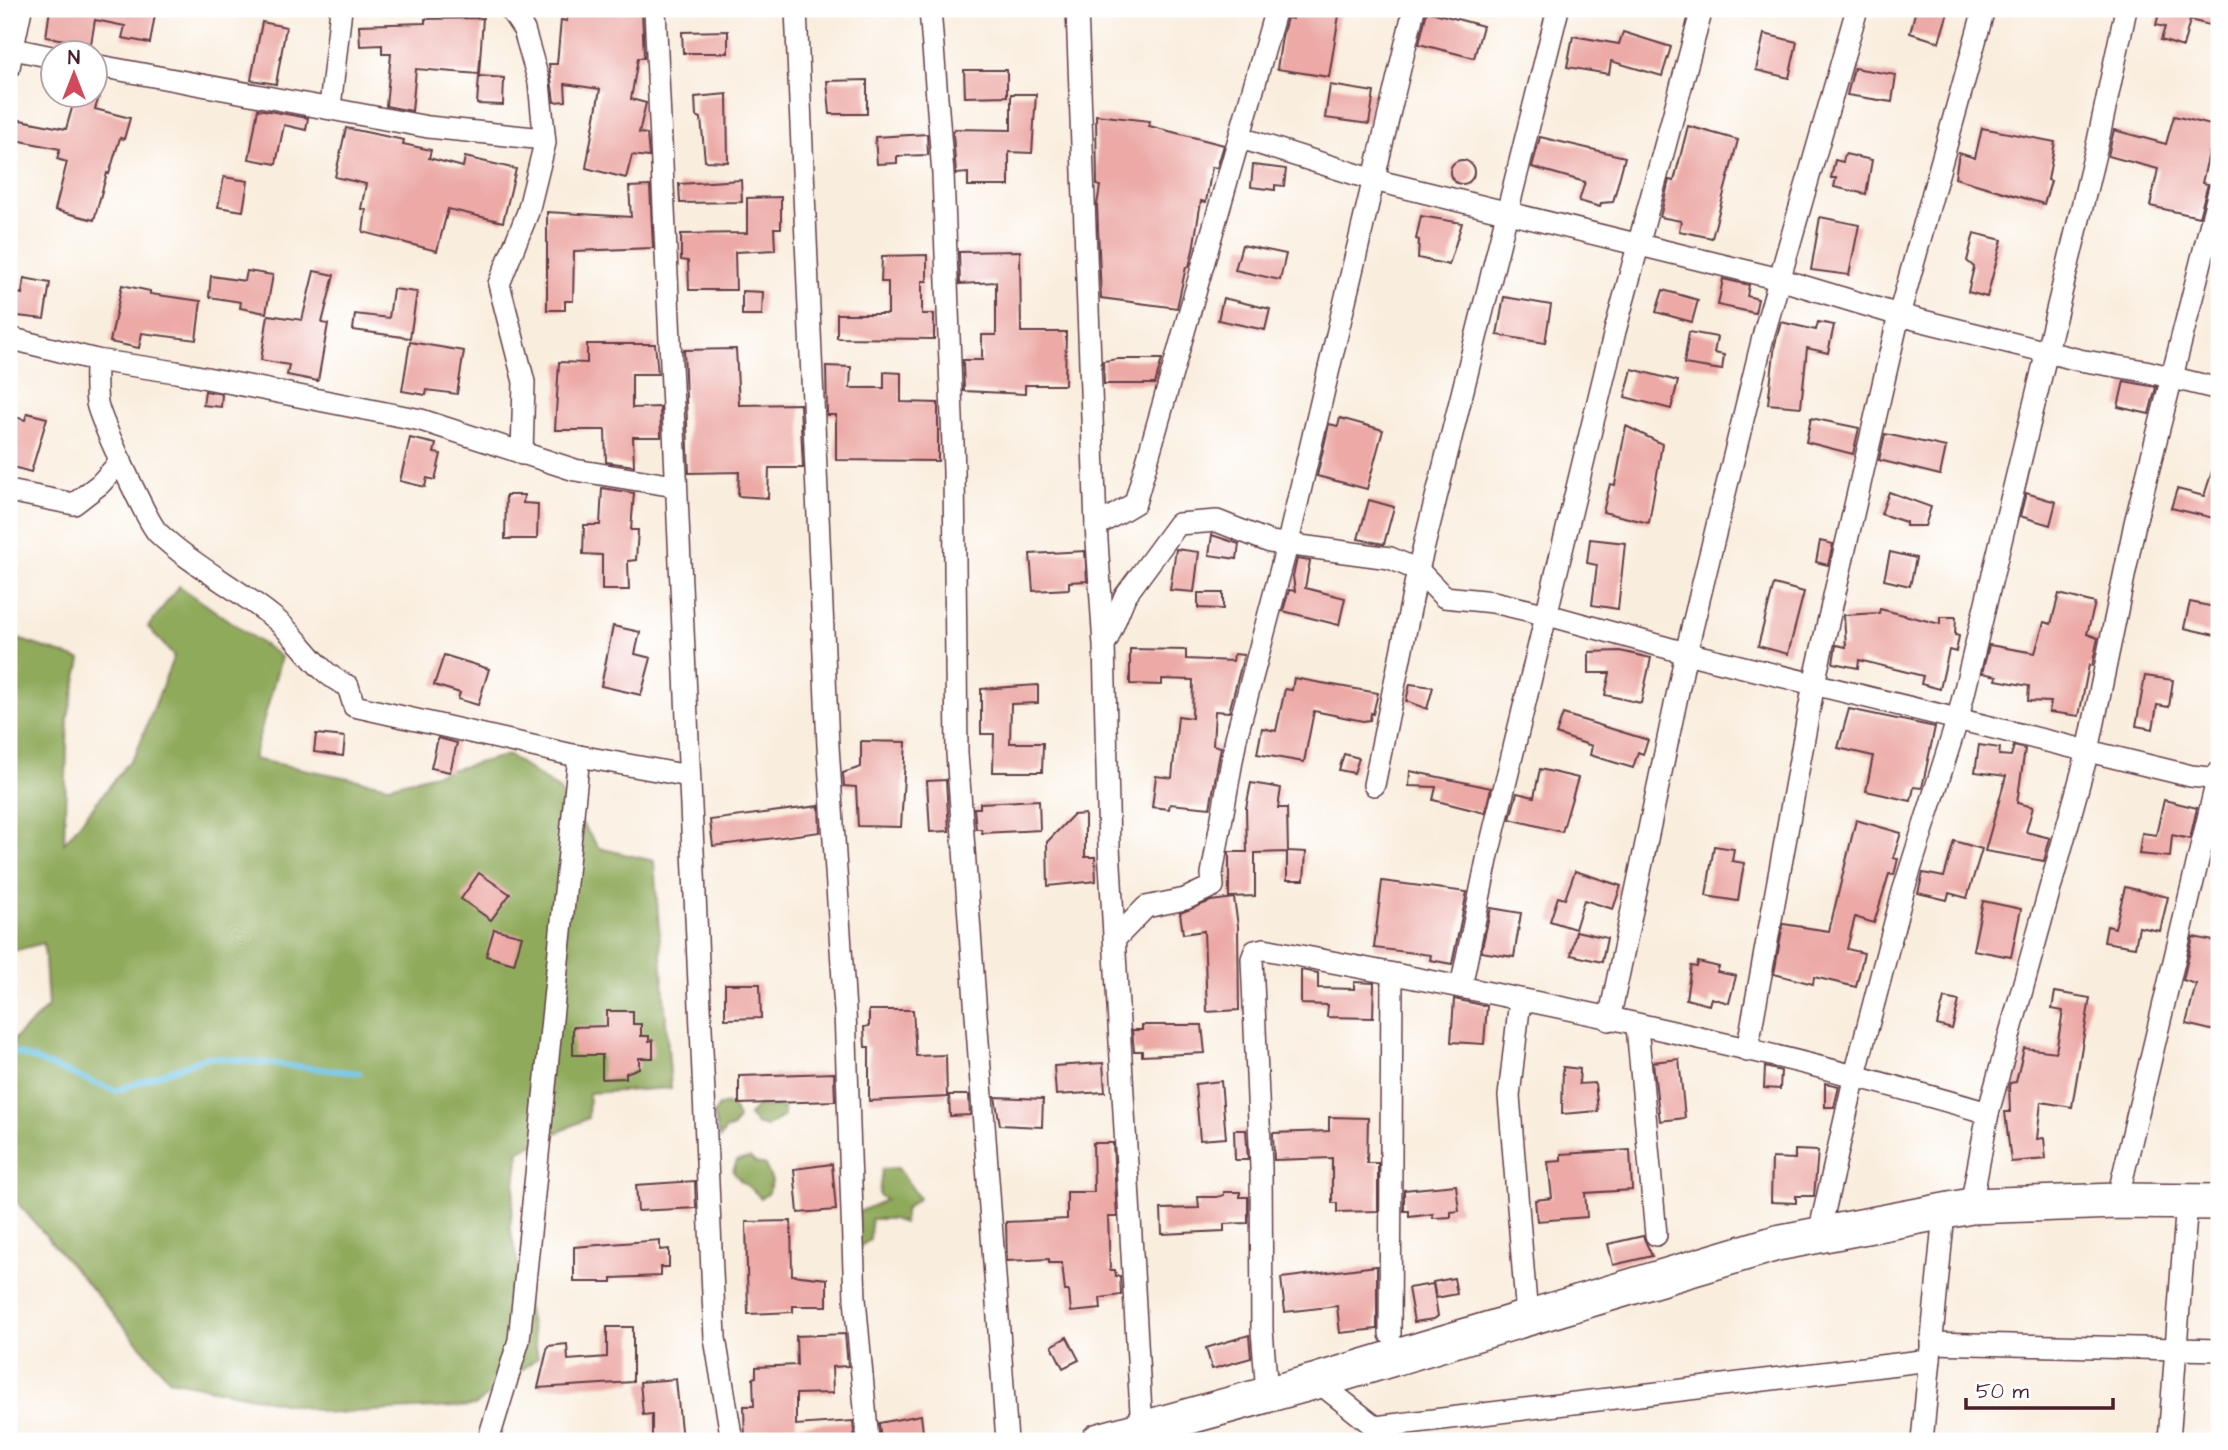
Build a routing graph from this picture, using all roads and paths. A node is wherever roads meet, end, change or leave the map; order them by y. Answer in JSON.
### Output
{"nodes":[{"id":1,"x":21,"y":9,"type":"edge"},
{"id":2,"x":341,"y":9,"type":"edge"},
{"id":3,"x":510,"y":9,"type":"edge"},
{"id":4,"x":655,"y":9,"type":"edge"},
{"id":5,"x":796,"y":9,"type":"edge"},
{"id":6,"x":930,"y":9,"type":"edge"},
{"id":7,"x":1077,"y":9,"type":"edge"},
{"id":8,"x":1276,"y":9,"type":"edge"},
{"id":9,"x":1414,"y":9,"type":"edge"},
{"id":10,"x":1558,"y":9,"type":"edge"},
{"id":11,"x":1702,"y":9,"type":"edge"},
{"id":12,"x":1857,"y":9,"type":"edge"},
{"id":13,"x":1984,"y":9,"type":"edge"},
{"id":14,"x":2126,"y":9,"type":"edge"},
{"id":15,"x":10,"y":55,"type":"edge"},
{"id":16,"x":38,"y":56,"type":"edge"},
{"id":17,"x":108,"y":67,"type":"edge"},
{"id":18,"x":330,"y":107,"type":"junction"},
{"id":19,"x":1241,"y":138,"type":"junction"},
{"id":20,"x":544,"y":139,"type":"junction"},
{"id":21,"x":1374,"y":180,"type":"junction"},
{"id":22,"x":2219,"y":191,"type":"edge"},
{"id":23,"x":1508,"y":210,"type":"junction"},
{"id":24,"x":1639,"y":243,"type":"junction"},
{"id":25,"x":1779,"y":279,"type":"junction"},
{"id":26,"x":1899,"y":315,"type":"junction"},
{"id":27,"x":9,"y":338,"type":"edge"},
{"id":28,"x":2047,"y":351,"type":"junction"},
{"id":29,"x":96,"y":360,"type":"junction"},
{"id":30,"x":2173,"y":379,"type":"junction"},
{"id":31,"x":2219,"y":389,"type":"edge"},
{"id":32,"x":522,"y":454,"type":"junction"},
{"id":33,"x":121,"y":461,"type":"junction"},
{"id":34,"x":675,"y":486,"type":"junction"},
{"id":35,"x":9,"y":491,"type":"edge"},
{"id":36,"x":1096,"y":526,"type":"junction"},
{"id":37,"x":1288,"y":542,"type":"junction"},
{"id":38,"x":1418,"y":570,"type":"junction"},
{"id":39,"x":1548,"y":615,"type":"junction"},
{"id":40,"x":1104,"y":645,"type":"junction"},
{"id":41,"x":1686,"y":653,"type":"junction"},
{"id":42,"x":1814,"y":683,"type":"junction"},
{"id":43,"x":1958,"y":718,"type":"junction"},
{"id":44,"x":2088,"y":751,"type":"junction"},
{"id":45,"x":579,"y":756,"type":"junction"},
{"id":46,"x":689,"y":776,"type":"junction"},
{"id":47,"x":2219,"y":777,"type":"edge"},
{"id":48,"x":1374,"y":785,"type":"dead end"},
{"id":49,"x":1115,"y":939,"type":"junction"},
{"id":50,"x":1392,"y":974,"type":"junction"},
{"id":51,"x":1461,"y":987,"type":"junction"},
{"id":52,"x":1520,"y":1000,"type":"junction"},
{"id":53,"x":1609,"y":1020,"type":"junction"},
{"id":54,"x":1637,"y":1026,"type":"junction"},
{"id":55,"x":1747,"y":1051,"type":"junction"},
{"id":56,"x":1855,"y":1075,"type":"junction"},
{"id":57,"x":1988,"y":1113,"type":"junction"},
{"id":58,"x":2117,"y":1201,"type":"junction"},
{"id":59,"x":2203,"y":1201,"type":"edge"},
{"id":60,"x":1958,"y":1209,"type":"junction"},
{"id":61,"x":1819,"y":1234,"type":"junction"},
{"id":62,"x":1656,"y":1235,"type":"dead end"},
{"id":63,"x":1527,"y":1317,"type":"junction"},
{"id":64,"x":1390,"y":1334,"type":"dead end"},
{"id":65,"x":2175,"y":1349,"type":"junction"},
{"id":66,"x":2219,"y":1350,"type":"edge"},
{"id":67,"x":1931,"y":1352,"type":"junction"},
{"id":68,"x":1317,"y":1381,"type":"junction"},
{"id":69,"x":1267,"y":1393,"type":"junction"},
{"id":70,"x":1375,"y":1427,"type":"junction"},
{"id":71,"x":1123,"y":1437,"type":"edge"},
{"id":72,"x":488,"y":1441,"type":"edge"},
{"id":73,"x":732,"y":1441,"type":"edge"},
{"id":74,"x":868,"y":1441,"type":"edge"},
{"id":75,"x":1007,"y":1441,"type":"edge"},
{"id":76,"x":1393,"y":1441,"type":"edge"},
{"id":77,"x":1922,"y":1441,"type":"edge"},
{"id":78,"x":2169,"y":1441,"type":"edge"}],
"edges":[{"from":1,"to":15,"type":"street"},
{"from":2,"to":18,"type":"street"},
{"from":3,"to":20,"type":"street"},
{"from":4,"to":34,"type":"street"},
{"from":5,"to":74,"type":"street"},
{"from":6,"to":75,"type":"street"},
{"from":7,"to":36,"type":"street"},
{"from":8,"to":19,"type":"street"},
{"from":9,"to":21,"type":"street"},
{"from":10,"to":23,"type":"street"},
{"from":11,"to":24,"type":"street"},
{"from":12,"to":25,"type":"street"},
{"from":13,"to":26,"type":"street"},
{"from":14,"to":28,"type":"street"},
{"from":15,"to":16,"type":"street"},
{"from":17,"to":18,"type":"street"},
{"from":18,"to":20,"type":"street"},
{"from":19,"to":21,"type":"street"},
{"from":19,"to":36,"type":"street"},
{"from":20,"to":32,"type":"street"},
{"from":21,"to":23,"type":"street"},
{"from":21,"to":37,"type":"street"},
{"from":22,"to":30,"type":"street"},
{"from":23,"to":24,"type":"street"},
{"from":23,"to":38,"type":"street"},
{"from":24,"to":25,"type":"street"},
{"from":24,"to":39,"type":"street"},
{"from":25,"to":26,"type":"street"},
{"from":25,"to":41,"type":"street"},
{"from":26,"to":28,"type":"street"},
{"from":26,"to":42,"type":"street"},
{"from":27,"to":29,"type":"street"},
{"from":28,"to":30,"type":"street"},
{"from":28,"to":43,"type":"street"},
{"from":29,"to":32,"type":"street"},
{"from":29,"to":33,"type":"street"},
{"from":30,"to":31,"type":"street"},
{"from":30,"to":44,"type":"street"},
{"from":32,"to":34,"type":"street"},
{"from":33,"to":35,"type":"street"},
{"from":33,"to":45,"type":"street"},
{"from":34,"to":46,"type":"street"},
{"from":36,"to":40,"type":"street"},
{"from":37,"to":38,"type":"street"},
{"from":37,"to":40,"type":"street"},
{"from":37,"to":49,"type":"street"},
{"from":38,"to":39,"type":"street"},
{"from":38,"to":48,"type":"street"},
{"from":39,"to":41,"type":"street"},
{"from":39,"to":51,"type":"street"},
{"from":40,"to":49,"type":"street"},
{"from":41,"to":42,"type":"street"},
{"from":41,"to":53,"type":"street"},
{"from":42,"to":43,"type":"street"},
{"from":42,"to":55,"type":"street"},
{"from":43,"to":44,"type":"street"},
{"from":43,"to":56,"type":"street"},
{"from":44,"to":47,"type":"street"},
{"from":44,"to":57,"type":"street"},
{"from":45,"to":46,"type":"street"},
{"from":45,"to":72,"type":"street"},
{"from":46,"to":73,"type":"street"},
{"from":47,"to":58,"type":"street"},
{"from":49,"to":71,"type":"street"},
{"from":50,"to":51,"type":"street"},
{"from":50,"to":64,"type":"street"},
{"from":50,"to":69,"type":"street"},
{"from":51,"to":52,"type":"street"},
{"from":52,"to":53,"type":"street"},
{"from":52,"to":63,"type":"street"},
{"from":53,"to":54,"type":"street"},
{"from":54,"to":55,"type":"street"},
{"from":54,"to":62,"type":"street"},
{"from":55,"to":56,"type":"street"},
{"from":56,"to":57,"type":"street"},
{"from":56,"to":61,"type":"street"},
{"from":57,"to":60,"type":"street"},
{"from":58,"to":59,"type":"highway"},
{"from":58,"to":60,"type":"highway"},
{"from":59,"to":65,"type":"street"},
{"from":60,"to":61,"type":"highway"},
{"from":60,"to":67,"type":"street"},
{"from":61,"to":63,"type":"highway"},
{"from":63,"to":68,"type":"highway"},
{"from":65,"to":66,"type":"street"},
{"from":65,"to":67,"type":"street"},
{"from":65,"to":78,"type":"street"},
{"from":67,"to":70,"type":"street"},
{"from":67,"to":77,"type":"street"},
{"from":68,"to":69,"type":"highway"},
{"from":68,"to":70,"type":"street"},
{"from":69,"to":71,"type":"highway"},
{"from":70,"to":76,"type":"street"}]}
